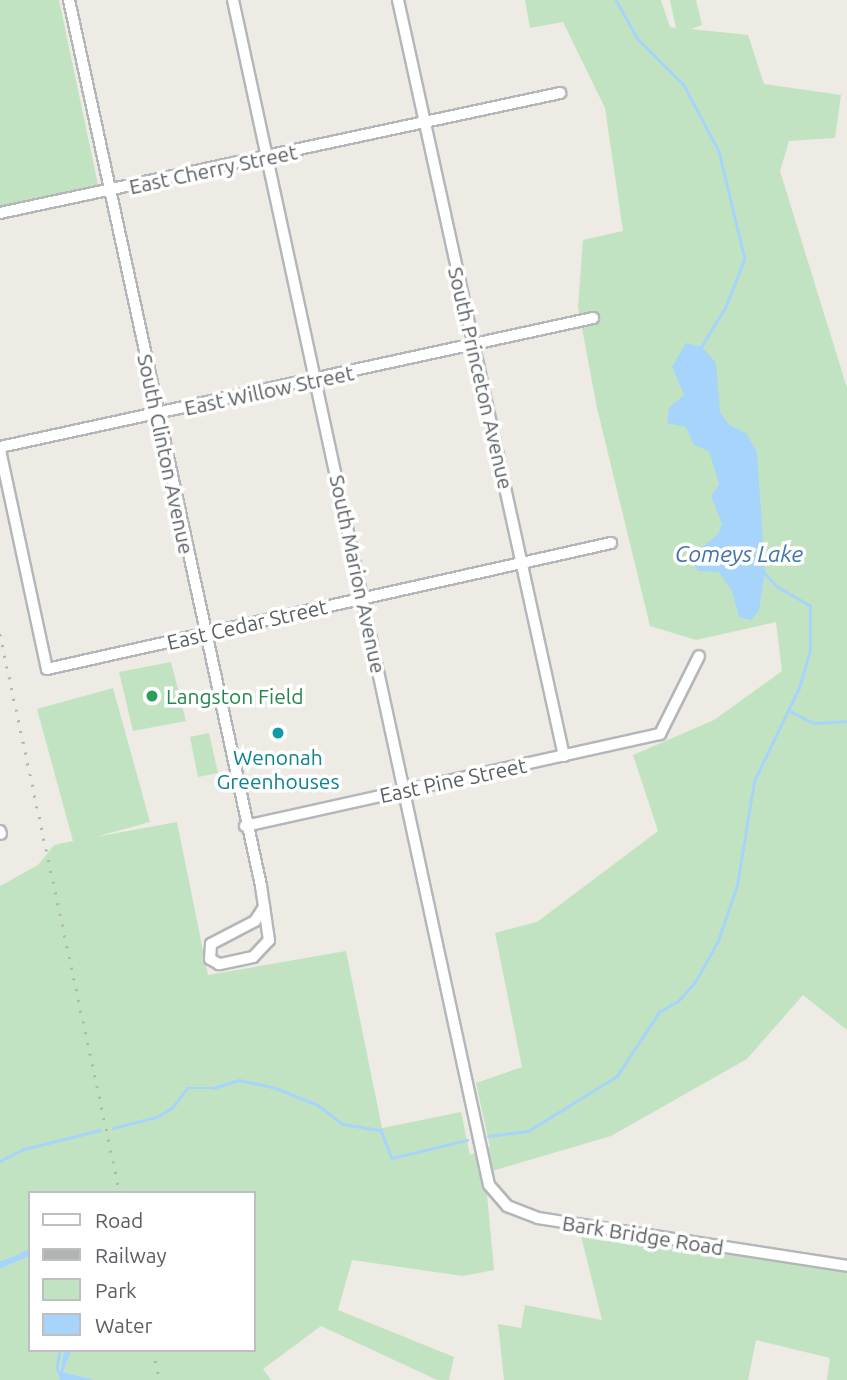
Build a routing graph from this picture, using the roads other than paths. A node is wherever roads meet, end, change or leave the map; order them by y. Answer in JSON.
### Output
{"nodes":[{"id":1,"x":69,"y":0,"type":"edge"},
{"id":2,"x":233,"y":0,"type":"edge"},
{"id":3,"x":398,"y":0,"type":"edge"},
{"id":4,"x":559,"y":93,"type":"dead end"},
{"id":5,"x":425,"y":124,"type":"junction"},
{"id":6,"x":267,"y":157,"type":"junction"},
{"id":7,"x":109,"y":190,"type":"junction"},
{"id":8,"x":0,"y":213,"type":"edge"},
{"id":9,"x":593,"y":318,"type":"dead end"},
{"id":10,"x":474,"y":346,"type":"junction"},
{"id":11,"x":316,"y":380,"type":"junction"},
{"id":12,"x":157,"y":414,"type":"junction"},
{"id":13,"x":0,"y":449,"type":"edge"},
{"id":14,"x":611,"y":543,"type":"dead end"},
{"id":15,"x":522,"y":563,"type":"junction"},
{"id":16,"x":363,"y":599,"type":"junction"},
{"id":17,"x":206,"y":634,"type":"junction"},
{"id":18,"x":699,"y":656,"type":"dead end"},
{"id":19,"x":564,"y":756,"type":"junction"},
{"id":20,"x":405,"y":791,"type":"junction"},
{"id":21,"x":245,"y":826,"type":"junction"},
{"id":22,"x":264,"y":907,"type":"junction"},
{"id":23,"x":479,"y":1148,"type":"joint"},
{"id":24,"x":847,"y":1266,"type":"edge"}],
"edges":[{"from":1,"to":7,"type":"street","name":"South Clinton Avenue"},
{"from":2,"to":6,"type":"street","name":"South Marion Avenue"},
{"from":3,"to":5,"type":"street","name":"South Princeton Avenue"},
{"from":4,"to":5,"type":"street","name":"East Cherry Street"},
{"from":5,"to":6,"type":"street","name":"East Cherry Street"},
{"from":5,"to":10,"type":"street","name":"South Princeton Avenue"},
{"from":6,"to":7,"type":"street","name":"East Cherry Street"},
{"from":6,"to":11,"type":"street","name":"South Marion Avenue"},
{"from":7,"to":8,"type":"street","name":"East Cherry Street"},
{"from":7,"to":12,"type":"street","name":"South Clinton Avenue"},
{"from":9,"to":10,"type":"street","name":"East Willow Street"},
{"from":10,"to":11,"type":"street","name":"East Willow Street"},
{"from":10,"to":15,"type":"street","name":"South Princeton Avenue"},
{"from":11,"to":12,"type":"street","name":"East Willow Street"},
{"from":11,"to":16,"type":"street","name":"South Marion Avenue"},
{"from":12,"to":13,"type":"street","name":"East Willow Street"},
{"from":12,"to":17,"type":"street","name":"South Clinton Avenue"},
{"from":13,"to":17,"type":"street","name":"East Cedar Street"},
{"from":14,"to":15,"type":"street","name":"East Cedar Street"},
{"from":15,"to":16,"type":"street","name":"East Cedar Street"},
{"from":15,"to":19,"type":"street","name":"South Princeton Avenue"},
{"from":16,"to":17,"type":"street","name":"East Cedar Street"},
{"from":16,"to":20,"type":"street","name":"South Marion Avenue"},
{"from":17,"to":21,"type":"street","name":"South Clinton Avenue"},
{"from":18,"to":19,"type":"street","name":"East Pine Street"},
{"from":19,"to":20,"type":"street","name":"East Pine Street"},
{"from":20,"to":21,"type":"street","name":"East Pine Street"},
{"from":20,"to":23,"type":"street","name":"South Marion Avenue"},
{"from":21,"to":22,"type":"street","name":"South Clinton Avenue"},
{"from":22,"to":22,"type":"street","name":"South Clinton Avenue"},
{"from":23,"to":24,"type":"street","name":"Bark Bridge Road"}]}
